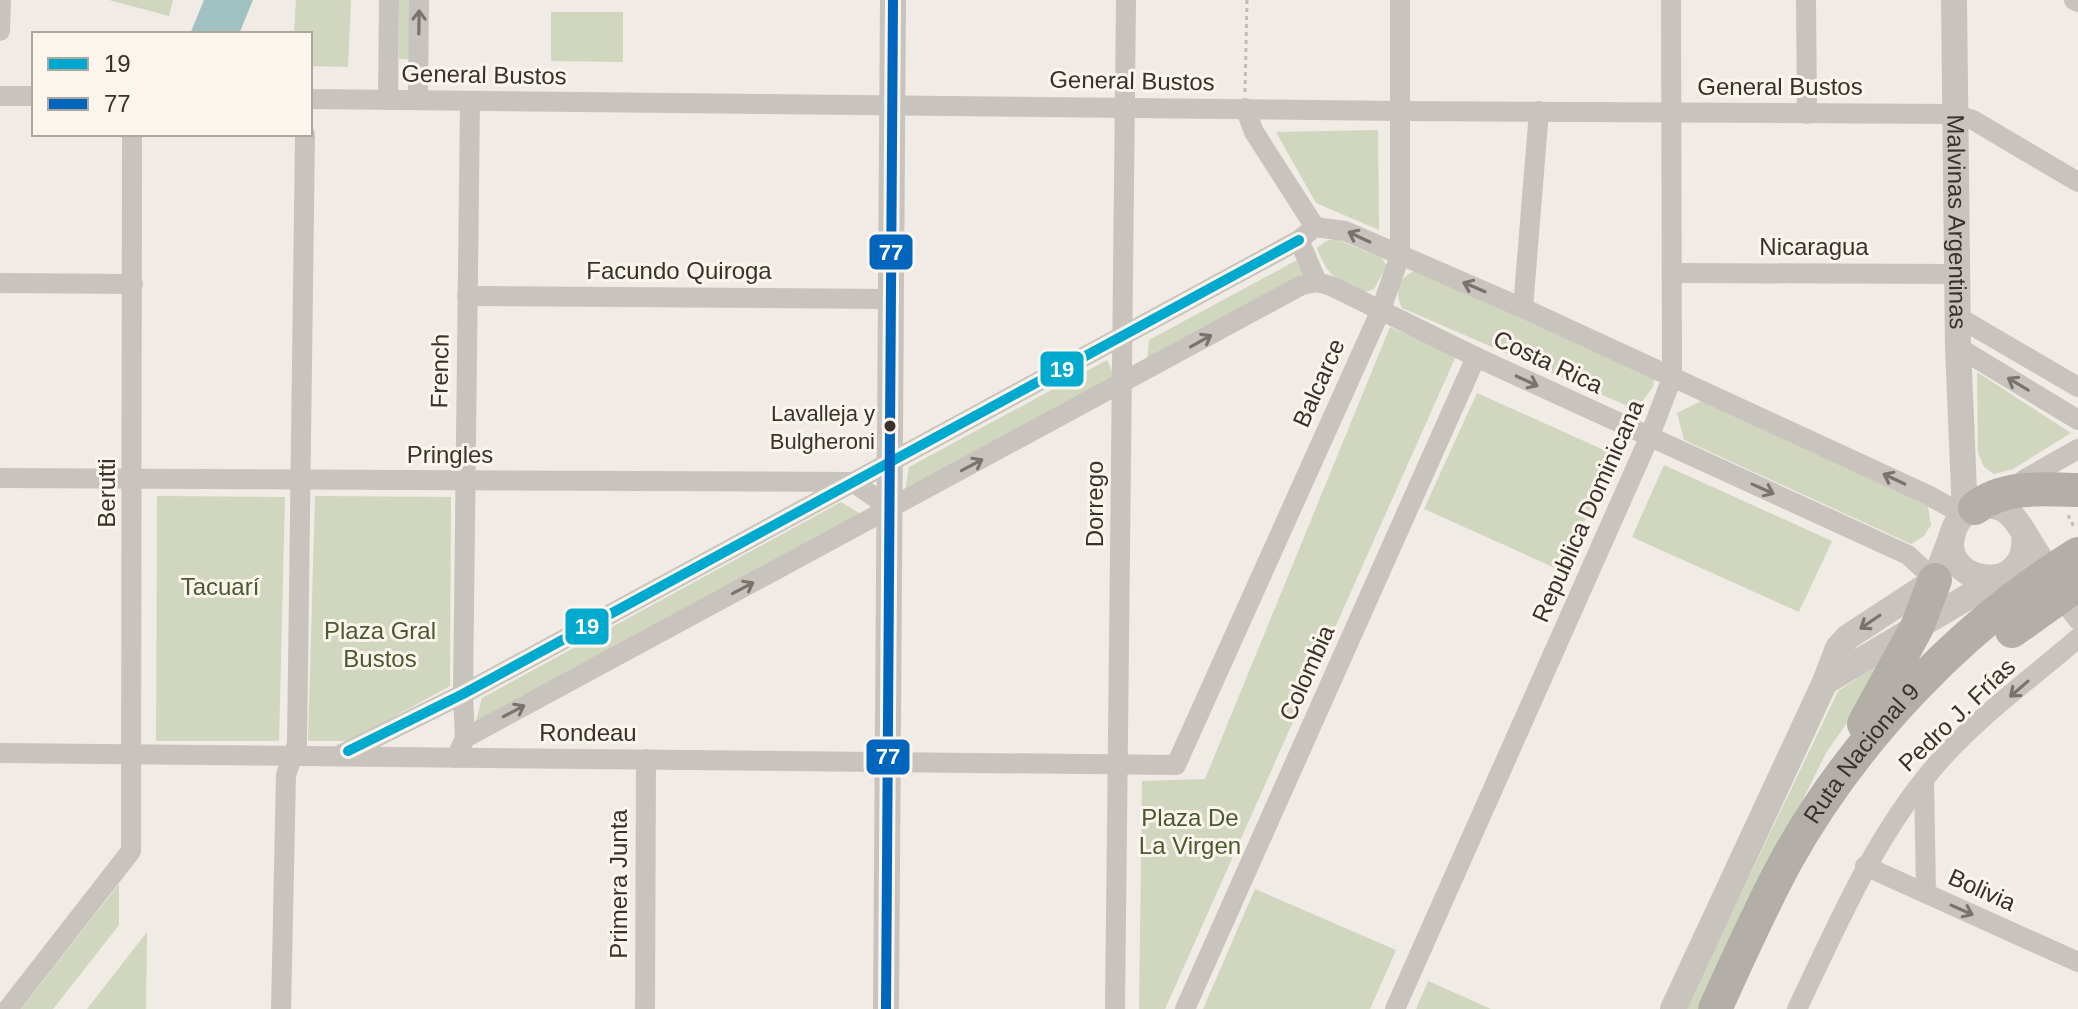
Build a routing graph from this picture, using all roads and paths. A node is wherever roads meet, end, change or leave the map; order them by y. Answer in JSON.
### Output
{"nodes":[{"id":1,"x":1,"y":0,"type":"edge"},
{"id":2,"x":389,"y":0,"type":"edge"},
{"id":3,"x":419,"y":0,"type":"edge"},
{"id":4,"x":893,"y":0,"type":"edge"},
{"id":5,"x":1126,"y":0,"type":"edge"},
{"id":6,"x":1247,"y":0,"type":"edge"},
{"id":7,"x":1400,"y":0,"type":"edge"},
{"id":8,"x":1671,"y":0,"type":"edge"},
{"id":9,"x":1806,"y":0,"type":"edge"},
{"id":10,"x":1954,"y":0,"type":"edge"},
{"id":11,"x":0,"y":31,"type":"edge"},
{"id":12,"x":0,"y":96,"type":"edge"},
{"id":13,"x":32,"y":96,"type":"edge"},
{"id":14,"x":312,"y":99,"type":"edge"},
{"id":15,"x":388,"y":100,"type":"junction"},
{"id":16,"x":418,"y":100,"type":"junction"},
{"id":17,"x":470,"y":101,"type":"junction"},
{"id":18,"x":892,"y":105,"type":"junction"},
{"id":19,"x":1124,"y":107,"type":"junction"},
{"id":20,"x":1245,"y":108,"type":"junction"},
{"id":21,"x":1401,"y":111,"type":"junction"},
{"id":22,"x":1539,"y":111,"type":"junction"},
{"id":23,"x":1671,"y":112,"type":"junction"},
{"id":24,"x":1807,"y":114,"type":"junction"},
{"id":25,"x":1954,"y":114,"type":"junction"},
{"id":26,"x":132,"y":136,"type":"edge"},
{"id":27,"x":305,"y":136,"type":"edge"},
{"id":28,"x":2078,"y":182,"type":"edge"},
{"id":29,"x":1315,"y":227,"type":"junction"},
{"id":30,"x":1299,"y":240,"type":"junction"},
{"id":31,"x":1400,"y":256,"type":"junction"},
{"id":32,"x":1672,"y":273,"type":"junction"},
{"id":33,"x":1957,"y":274,"type":"junction"},
{"id":34,"x":1317,"y":282,"type":"junction"},
{"id":35,"x":0,"y":283,"type":"edge"},
{"id":36,"x":133,"y":284,"type":"junction"},
{"id":37,"x":467,"y":296,"type":"junction"},
{"id":38,"x":891,"y":299,"type":"junction"},
{"id":39,"x":1523,"y":308,"type":"junction"},
{"id":40,"x":1380,"y":312,"type":"junction"},
{"id":41,"x":1958,"y":317,"type":"junction"},
{"id":42,"x":1123,"y":335,"type":"junction"},
{"id":43,"x":1958,"y":347,"type":"junction"},
{"id":44,"x":1476,"y":357,"type":"junction"},
{"id":45,"x":1672,"y":378,"type":"junction"},
{"id":46,"x":1121,"y":385,"type":"junction"},
{"id":47,"x":2078,"y":387,"type":"edge"},
{"id":48,"x":2078,"y":420,"type":"edge"},
{"id":49,"x":1649,"y":438,"type":"junction"},
{"id":50,"x":2078,"y":449,"type":"edge"},
{"id":51,"x":890,"y":462,"type":"junction"},
{"id":52,"x":0,"y":478,"type":"edge"},
{"id":53,"x":133,"y":479,"type":"junction"},
{"id":54,"x":301,"y":480,"type":"junction"},
{"id":55,"x":465,"y":481,"type":"junction"},
{"id":56,"x":853,"y":482,"type":"junction"},
{"id":57,"x":2078,"y":490,"type":"edge"},
{"id":58,"x":891,"y":509,"type":"junction"},
{"id":59,"x":1981,"y":509,"type":"junction"},
{"id":60,"x":2024,"y":534,"type":"junction"},
{"id":61,"x":2078,"y":554,"type":"edge"},
{"id":62,"x":1948,"y":570,"type":"junction"},
{"id":63,"x":2005,"y":575,"type":"junction"},
{"id":64,"x":2066,"y":593,"type":"edge"},
{"id":65,"x":1917,"y":627,"type":"junction"},
{"id":66,"x":2078,"y":638,"type":"edge"},
{"id":67,"x":1825,"y":682,"type":"junction"},
{"id":68,"x":463,"y":694,"type":"junction"},
{"id":69,"x":465,"y":738,"type":"junction"},
{"id":70,"x":0,"y":753,"type":"edge"},
{"id":71,"x":132,"y":754,"type":"junction"},
{"id":72,"x":294,"y":756,"type":"junction"},
{"id":73,"x":338,"y":756,"type":"junction"},
{"id":74,"x":456,"y":758,"type":"junction"},
{"id":75,"x":646,"y":759,"type":"junction"},
{"id":76,"x":888,"y":761,"type":"junction"},
{"id":77,"x":1119,"y":764,"type":"junction"},
{"id":78,"x":1176,"y":765,"type":"joint"},
{"id":79,"x":1924,"y":780,"type":"junction"},
{"id":80,"x":1812,"y":819,"type":"junction"},
{"id":81,"x":1865,"y":866,"type":"junction"},
{"id":82,"x":1926,"y":893,"type":"junction"},
{"id":83,"x":2078,"y":962,"type":"edge"},
{"id":84,"x":8,"y":1009,"type":"edge"},
{"id":85,"x":281,"y":1009,"type":"edge"},
{"id":86,"x":645,"y":1009,"type":"edge"},
{"id":87,"x":886,"y":1009,"type":"edge"},
{"id":88,"x":1115,"y":1009,"type":"edge"},
{"id":89,"x":1185,"y":1009,"type":"edge"},
{"id":90,"x":1395,"y":1009,"type":"edge"},
{"id":91,"x":1673,"y":1009,"type":"edge"},
{"id":92,"x":1715,"y":1009,"type":"edge"},
{"id":93,"x":1738,"y":1009,"type":"edge"},
{"id":94,"x":1797,"y":1009,"type":"edge"}],
"edges":[{"from":1,"to":11,"type":"street"},
{"from":2,"to":15,"type":"street"},
{"from":16,"to":3,"type":"street","one_way":true},
{"from":4,"to":18,"type":"street"},
{"from":5,"to":19,"type":"street","name":"Dorrego"},
{"from":6,"to":20,"type":"path"},
{"from":7,"to":21,"type":"street","name":"Balcarce"},
{"from":8,"to":23,"type":"street","name":"Republica Dominicana"},
{"from":9,"to":24,"type":"street"},
{"from":10,"to":25,"type":"street","name":"Malvinas Argentinas"},
{"from":12,"to":13,"type":"street"},
{"from":14,"to":15,"type":"street","name":"General Bustos"},
{"from":15,"to":16,"type":"street","name":"General Bustos"},
{"from":16,"to":17,"type":"street","name":"General Bustos"},
{"from":17,"to":18,"type":"street","name":"General Bustos"},
{"from":17,"to":37,"type":"street","name":"French"},
{"from":18,"to":19,"type":"street","name":"General Bustos"},
{"from":18,"to":38,"type":"street"},
{"from":19,"to":20,"type":"street","name":"General Bustos"},
{"from":19,"to":42,"type":"street","name":"Dorrego"},
{"from":20,"to":21,"type":"street","name":"General Bustos"},
{"from":20,"to":29,"type":"street"},
{"from":21,"to":22,"type":"street","name":"General Bustos"},
{"from":21,"to":31,"type":"street","name":"Balcarce"},
{"from":22,"to":23,"type":"street","name":"General Bustos"},
{"from":22,"to":39,"type":"street"},
{"from":23,"to":24,"type":"street","name":"General Bustos"},
{"from":23,"to":32,"type":"street","name":"Republica Dominicana"},
{"from":24,"to":25,"type":"street","name":"General Bustos"},
{"from":25,"to":28,"type":"street"},
{"from":25,"to":33,"type":"street","name":"Malvinas Argentinas"},
{"from":26,"to":36,"type":"street","name":"Berutti"},
{"from":27,"to":54,"type":"street"},
{"from":29,"to":30,"type":"street"},
{"from":31,"to":29,"type":"street","name":"Costa Rica","one_way":true},
{"from":30,"to":34,"type":"street"},
{"from":30,"to":42,"type":"street"},
{"from":39,"to":31,"type":"street","name":"Costa Rica","one_way":true},
{"from":31,"to":40,"type":"street","name":"Balcarce"},
{"from":32,"to":33,"type":"street","name":"Nicaragua"},
{"from":32,"to":45,"type":"street","name":"Republica Dominicana"},
{"from":33,"to":41,"type":"street","name":"Malvinas Argentinas"},
{"from":34,"to":40,"type":"street","name":"Costa Rica"},
{"from":46,"to":34,"type":"street","one_way":true},
{"from":35,"to":36,"type":"street"},
{"from":36,"to":53,"type":"street","name":"Berutti"},
{"from":37,"to":38,"type":"street","name":"Facundo Quiroga"},
{"from":37,"to":55,"type":"street","name":"French"},
{"from":38,"to":51,"type":"street"},
{"from":39,"to":45,"type":"street","name":"Costa Rica"},
{"from":40,"to":44,"type":"street","name":"Costa Rica"},
{"from":40,"to":78,"type":"street","name":"Balcarce"},
{"from":41,"to":43,"type":"street","name":"Malvinas Argentinas"},
{"from":41,"to":47,"type":"street"},
{"from":42,"to":46,"type":"street","name":"Dorrego"},
{"from":42,"to":51,"type":"street"},
{"from":48,"to":43,"type":"street","one_way":true},
{"from":43,"to":59,"type":"street","name":"Malvinas Argentinas"},
{"from":44,"to":49,"type":"street","name":"Costa Rica","one_way":true},
{"from":44,"to":89,"type":"street","name":"Colombia"},
{"from":45,"to":49,"type":"street","name":"Republica Dominicana"},
{"from":59,"to":45,"type":"street","name":"Costa Rica","one_way":true},
{"from":58,"to":46,"type":"street","one_way":true},
{"from":46,"to":77,"type":"street","name":"Dorrego"},
{"from":49,"to":62,"type":"street","name":"Costa Rica","one_way":true},
{"from":49,"to":90,"type":"street","name":"Republica Dominicana"},
{"from":50,"to":59,"type":"street"},
{"from":51,"to":56,"type":"street"},
{"from":51,"to":58,"type":"street"},
{"from":52,"to":53,"type":"street","name":"Pringles"},
{"from":53,"to":54,"type":"street","name":"Pringles"},
{"from":53,"to":71,"type":"street","name":"Berutti"},
{"from":54,"to":55,"type":"street","name":"Pringles"},
{"from":54,"to":72,"type":"street"},
{"from":55,"to":56,"type":"street","name":"Pringles"},
{"from":55,"to":68,"type":"street","name":"French"},
{"from":56,"to":58,"type":"street"},
{"from":56,"to":68,"type":"street"},
{"from":57,"to":59,"type":"highway"},
{"from":69,"to":58,"type":"street","one_way":true},
{"from":58,"to":76,"type":"street"},
{"from":59,"to":60,"type":"street"},
{"from":59,"to":62,"type":"street"},
{"from":60,"to":63,"type":"street"},
{"from":60,"to":64,"type":"street"},
{"from":61,"to":64,"type":"highway","name":"Ruta Nacional 9"},
{"from":62,"to":63,"type":"street"},
{"from":62,"to":65,"type":"highway"},
{"from":62,"to":67,"type":"street","one_way":true},
{"from":63,"to":65,"type":"street"},
{"from":64,"to":80,"type":"highway","name":"Ruta Nacional 9"},
{"from":64,"to":93,"type":"highway","name":"Ruta Nacional 9"},
{"from":65,"to":67,"type":"street"},
{"from":65,"to":80,"type":"highway"},
{"from":66,"to":79,"type":"street","name":"Pedro J. Frías","one_way":true},
{"from":67,"to":91,"type":"street"},
{"from":68,"to":69,"type":"street","name":"French"},
{"from":68,"to":73,"type":"street"},
{"from":69,"to":74,"type":"street"},
{"from":70,"to":71,"type":"street","name":"Rondeau"},
{"from":71,"to":72,"type":"street","name":"Rondeau"},
{"from":71,"to":84,"type":"street","name":"Berutti"},
{"from":72,"to":73,"type":"street","name":"Rondeau"},
{"from":72,"to":85,"type":"street"},
{"from":73,"to":74,"type":"street","name":"Rondeau"},
{"from":74,"to":75,"type":"street","name":"Rondeau"},
{"from":75,"to":76,"type":"street","name":"Rondeau"},
{"from":75,"to":86,"type":"street","name":"Primera Junta"},
{"from":76,"to":77,"type":"street","name":"Rondeau"},
{"from":76,"to":87,"type":"street"},
{"from":77,"to":78,"type":"street","name":"Rondeau"},
{"from":77,"to":88,"type":"street","name":"Dorrego"},
{"from":79,"to":81,"type":"street","name":"Pedro J. Frías"},
{"from":79,"to":82,"type":"street"},
{"from":80,"to":92,"type":"highway","name":"Ruta Nacional 9"},
{"from":81,"to":82,"type":"street","name":"Bolivia"},
{"from":81,"to":94,"type":"street","name":"Pedro J. Frías"},
{"from":82,"to":83,"type":"street","name":"Bolivia","one_way":true}]}
